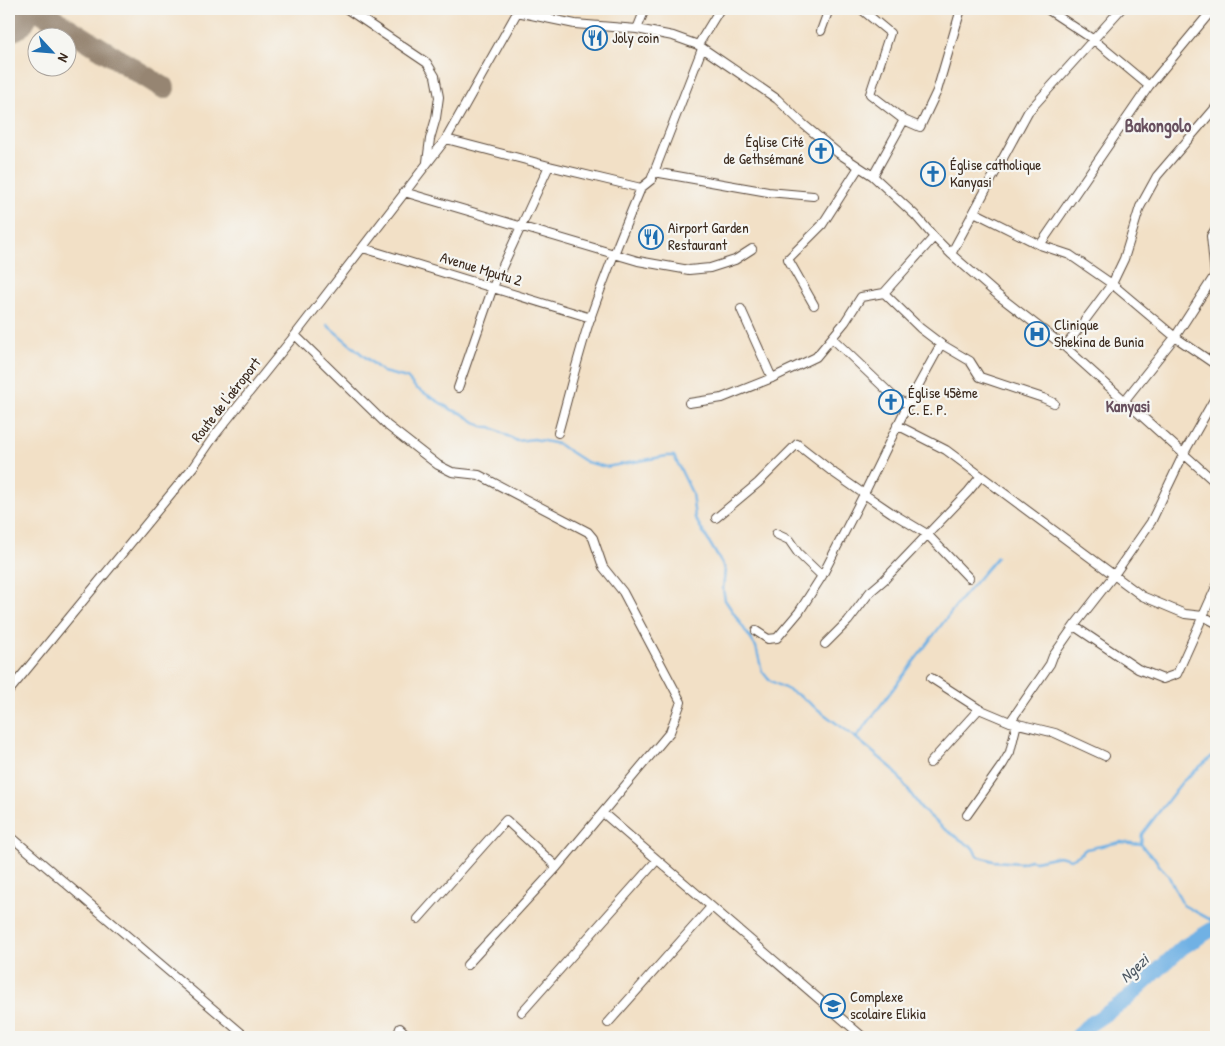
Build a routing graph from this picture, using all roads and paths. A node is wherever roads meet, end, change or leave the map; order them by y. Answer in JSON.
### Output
{"nodes":[{"id":1,"x":347,"y":9,"type":"edge"},
{"id":2,"x":645,"y":9,"type":"edge"},
{"id":3,"x":720,"y":9,"type":"edge"},
{"id":4,"x":829,"y":9,"type":"edge"},
{"id":5,"x":861,"y":9,"type":"edge"},
{"id":6,"x":960,"y":9,"type":"edge"},
{"id":7,"x":1047,"y":9,"type":"edge"},
{"id":8,"x":1121,"y":9,"type":"edge"},
{"id":9,"x":1213,"y":9,"type":"edge"},
{"id":10,"x":518,"y":10,"type":"edge"},
{"id":11,"x":637,"y":30,"type":"junction"},
{"id":12,"x":821,"y":31,"type":"dead end"},
{"id":13,"x":1094,"y":40,"type":"junction"},
{"id":14,"x":700,"y":47,"type":"junction"},
{"id":15,"x":1149,"y":86,"type":"junction"},
{"id":16,"x":1216,"y":107,"type":"edge"},
{"id":17,"x":904,"y":120,"type":"junction"},
{"id":18,"x":446,"y":139,"type":"junction"},
{"id":19,"x":427,"y":162,"type":"junction"},
{"id":20,"x":549,"y":166,"type":"junction"},
{"id":21,"x":859,"y":166,"type":"junction"},
{"id":22,"x":654,"y":172,"type":"junction"},
{"id":23,"x":872,"y":176,"type":"junction"},
{"id":24,"x":641,"y":188,"type":"junction"},
{"id":25,"x":404,"y":192,"type":"junction"},
{"id":26,"x":813,"y":196,"type":"dead end"},
{"id":27,"x":974,"y":212,"type":"junction"},
{"id":28,"x":520,"y":226,"type":"junction"},
{"id":29,"x":1216,"y":228,"type":"edge"},
{"id":30,"x":934,"y":238,"type":"junction"},
{"id":31,"x":1040,"y":245,"type":"junction"},
{"id":32,"x":362,"y":248,"type":"junction"},
{"id":33,"x":752,"y":249,"type":"dead end"},
{"id":34,"x":614,"y":253,"type":"junction"},
{"id":35,"x":950,"y":254,"type":"junction"},
{"id":36,"x":1112,"y":284,"type":"junction"},
{"id":37,"x":493,"y":287,"type":"junction"},
{"id":38,"x":884,"y":293,"type":"junction"},
{"id":39,"x":814,"y":305,"type":"dead end"},
{"id":40,"x":741,"y":309,"type":"dead end"},
{"id":41,"x":591,"y":318,"type":"junction"},
{"id":42,"x":296,"y":335,"type":"junction"},
{"id":43,"x":1175,"y":337,"type":"junction"},
{"id":44,"x":832,"y":338,"type":"junction"},
{"id":45,"x":941,"y":344,"type":"junction"},
{"id":46,"x":1065,"y":347,"type":"junction"},
{"id":47,"x":1216,"y":365,"type":"edge"},
{"id":48,"x":772,"y":378,"type":"junction"},
{"id":49,"x":458,"y":388,"type":"dead end"},
{"id":50,"x":1216,"y":396,"type":"edge"},
{"id":51,"x":1124,"y":400,"type":"junction"},
{"id":52,"x":689,"y":403,"type":"dead end"},
{"id":53,"x":908,"y":404,"type":"junction"},
{"id":54,"x":1054,"y":404,"type":"dead end"},
{"id":55,"x":897,"y":425,"type":"junction"},
{"id":56,"x":558,"y":433,"type":"dead end"},
{"id":57,"x":1184,"y":453,"type":"junction"},
{"id":58,"x":981,"y":476,"type":"junction"},
{"id":59,"x":1216,"y":483,"type":"edge"},
{"id":60,"x":864,"y":494,"type":"junction"},
{"id":61,"x":716,"y":518,"type":"dead end"},
{"id":62,"x":776,"y":534,"type":"dead end"},
{"id":63,"x":927,"y":534,"type":"junction"},
{"id":64,"x":1114,"y":575,"type":"junction"},
{"id":65,"x":822,"y":576,"type":"junction"},
{"id":66,"x":970,"y":578,"type":"dead end"},
{"id":67,"x":1216,"y":587,"type":"edge"},
{"id":68,"x":1203,"y":616,"type":"junction"},
{"id":69,"x":1216,"y":623,"type":"edge"},
{"id":70,"x":1074,"y":626,"type":"junction"},
{"id":71,"x":756,"y":631,"type":"dead end"},
{"id":72,"x":825,"y":644,"type":"dead end"},
{"id":73,"x":932,"y":678,"type":"dead end"},
{"id":74,"x":9,"y":691,"type":"edge"},
{"id":75,"x":979,"y":709,"type":"junction"},
{"id":76,"x":1013,"y":723,"type":"junction"},
{"id":77,"x":1106,"y":756,"type":"dead end"},
{"id":78,"x":930,"y":763,"type":"dead end"},
{"id":79,"x":603,"y":814,"type":"junction"},
{"id":80,"x":967,"y":815,"type":"dead end"},
{"id":81,"x":9,"y":835,"type":"edge"},
{"id":82,"x":657,"y":860,"type":"junction"},
{"id":83,"x":557,"y":868,"type":"junction"},
{"id":84,"x":711,"y":907,"type":"junction"},
{"id":85,"x":418,"y":919,"type":"dead end"},
{"id":86,"x":467,"y":965,"type":"dead end"},
{"id":87,"x":522,"y":1012,"type":"dead end"},
{"id":88,"x":608,"y":1023,"type":"dead end"},
{"id":89,"x":246,"y":1037,"type":"edge"},
{"id":90,"x":397,"y":1037,"type":"edge"},
{"id":91,"x":409,"y":1037,"type":"edge"},
{"id":92,"x":863,"y":1037,"type":"edge"}],
"edges":[{"from":1,"to":19,"type":"street"},
{"from":2,"to":11,"type":"street"},
{"from":3,"to":14,"type":"street"},
{"from":4,"to":12,"type":"street"},
{"from":5,"to":17,"type":"street"},
{"from":6,"to":17,"type":"street"},
{"from":7,"to":13,"type":"street"},
{"from":8,"to":13,"type":"street"},
{"from":9,"to":15,"type":"street"},
{"from":10,"to":11,"type":"street"},
{"from":10,"to":18,"type":"street","name":"Route de l'aéroport"},
{"from":11,"to":14,"type":"street"},
{"from":13,"to":15,"type":"street"},
{"from":13,"to":27,"type":"street"},
{"from":14,"to":21,"type":"street"},
{"from":14,"to":22,"type":"street"},
{"from":15,"to":31,"type":"street"},
{"from":16,"to":36,"type":"street"},
{"from":17,"to":23,"type":"street"},
{"from":18,"to":19,"type":"street","name":"Route de l'aéroport"},
{"from":18,"to":20,"type":"street"},
{"from":19,"to":25,"type":"street","name":"Route de l'aéroport"},
{"from":20,"to":24,"type":"street"},
{"from":20,"to":28,"type":"street"},
{"from":21,"to":23,"type":"street"},
{"from":21,"to":39,"type":"street"},
{"from":22,"to":24,"type":"street"},
{"from":22,"to":26,"type":"street"},
{"from":23,"to":30,"type":"street"},
{"from":24,"to":34,"type":"street"},
{"from":25,"to":28,"type":"street"},
{"from":25,"to":32,"type":"street","name":"Route de l'aéroport"},
{"from":27,"to":31,"type":"street"},
{"from":27,"to":35,"type":"street"},
{"from":28,"to":34,"type":"street"},
{"from":28,"to":37,"type":"street"},
{"from":29,"to":43,"type":"street"},
{"from":30,"to":35,"type":"street"},
{"from":30,"to":38,"type":"street"},
{"from":31,"to":36,"type":"street"},
{"from":32,"to":37,"type":"street","name":"Avenue Mputu 2"},
{"from":32,"to":42,"type":"street","name":"Route de l'aéroport"},
{"from":33,"to":34,"type":"street"},
{"from":34,"to":41,"type":"street"},
{"from":35,"to":46,"type":"street"},
{"from":36,"to":43,"type":"street"},
{"from":36,"to":46,"type":"street"},
{"from":37,"to":41,"type":"street","name":"Avenue Mputu 2"},
{"from":37,"to":49,"type":"street"},
{"from":38,"to":44,"type":"street"},
{"from":38,"to":45,"type":"street"},
{"from":40,"to":48,"type":"street"},
{"from":41,"to":56,"type":"street"},
{"from":42,"to":74,"type":"street","name":"Route de l'aéroport"},
{"from":42,"to":79,"type":"street"},
{"from":43,"to":47,"type":"street"},
{"from":43,"to":51,"type":"street"},
{"from":44,"to":48,"type":"street"},
{"from":44,"to":53,"type":"street"},
{"from":45,"to":53,"type":"street"},
{"from":45,"to":54,"type":"street"},
{"from":46,"to":51,"type":"street"},
{"from":48,"to":52,"type":"street"},
{"from":50,"to":57,"type":"street"},
{"from":51,"to":57,"type":"street"},
{"from":53,"to":55,"type":"street"},
{"from":55,"to":58,"type":"street"},
{"from":55,"to":60,"type":"street"},
{"from":57,"to":59,"type":"street"},
{"from":57,"to":64,"type":"street"},
{"from":58,"to":63,"type":"street"},
{"from":58,"to":64,"type":"street"},
{"from":60,"to":61,"type":"street"},
{"from":60,"to":63,"type":"street"},
{"from":60,"to":65,"type":"street"},
{"from":62,"to":65,"type":"street"},
{"from":63,"to":66,"type":"street"},
{"from":63,"to":72,"type":"street"},
{"from":64,"to":68,"type":"street"},
{"from":64,"to":70,"type":"street"},
{"from":65,"to":71,"type":"street"},
{"from":67,"to":68,"type":"street"},
{"from":68,"to":69,"type":"street"},
{"from":68,"to":70,"type":"street"},
{"from":70,"to":76,"type":"street"},
{"from":73,"to":75,"type":"street"},
{"from":75,"to":76,"type":"street"},
{"from":75,"to":78,"type":"street"},
{"from":76,"to":77,"type":"street"},
{"from":76,"to":80,"type":"street"},
{"from":79,"to":82,"type":"street"},
{"from":79,"to":83,"type":"street"},
{"from":81,"to":89,"type":"street"},
{"from":82,"to":84,"type":"street"},
{"from":82,"to":87,"type":"street"},
{"from":83,"to":85,"type":"street"},
{"from":83,"to":86,"type":"street"},
{"from":84,"to":88,"type":"street"},
{"from":84,"to":92,"type":"street"},
{"from":90,"to":91,"type":"street"}]}
